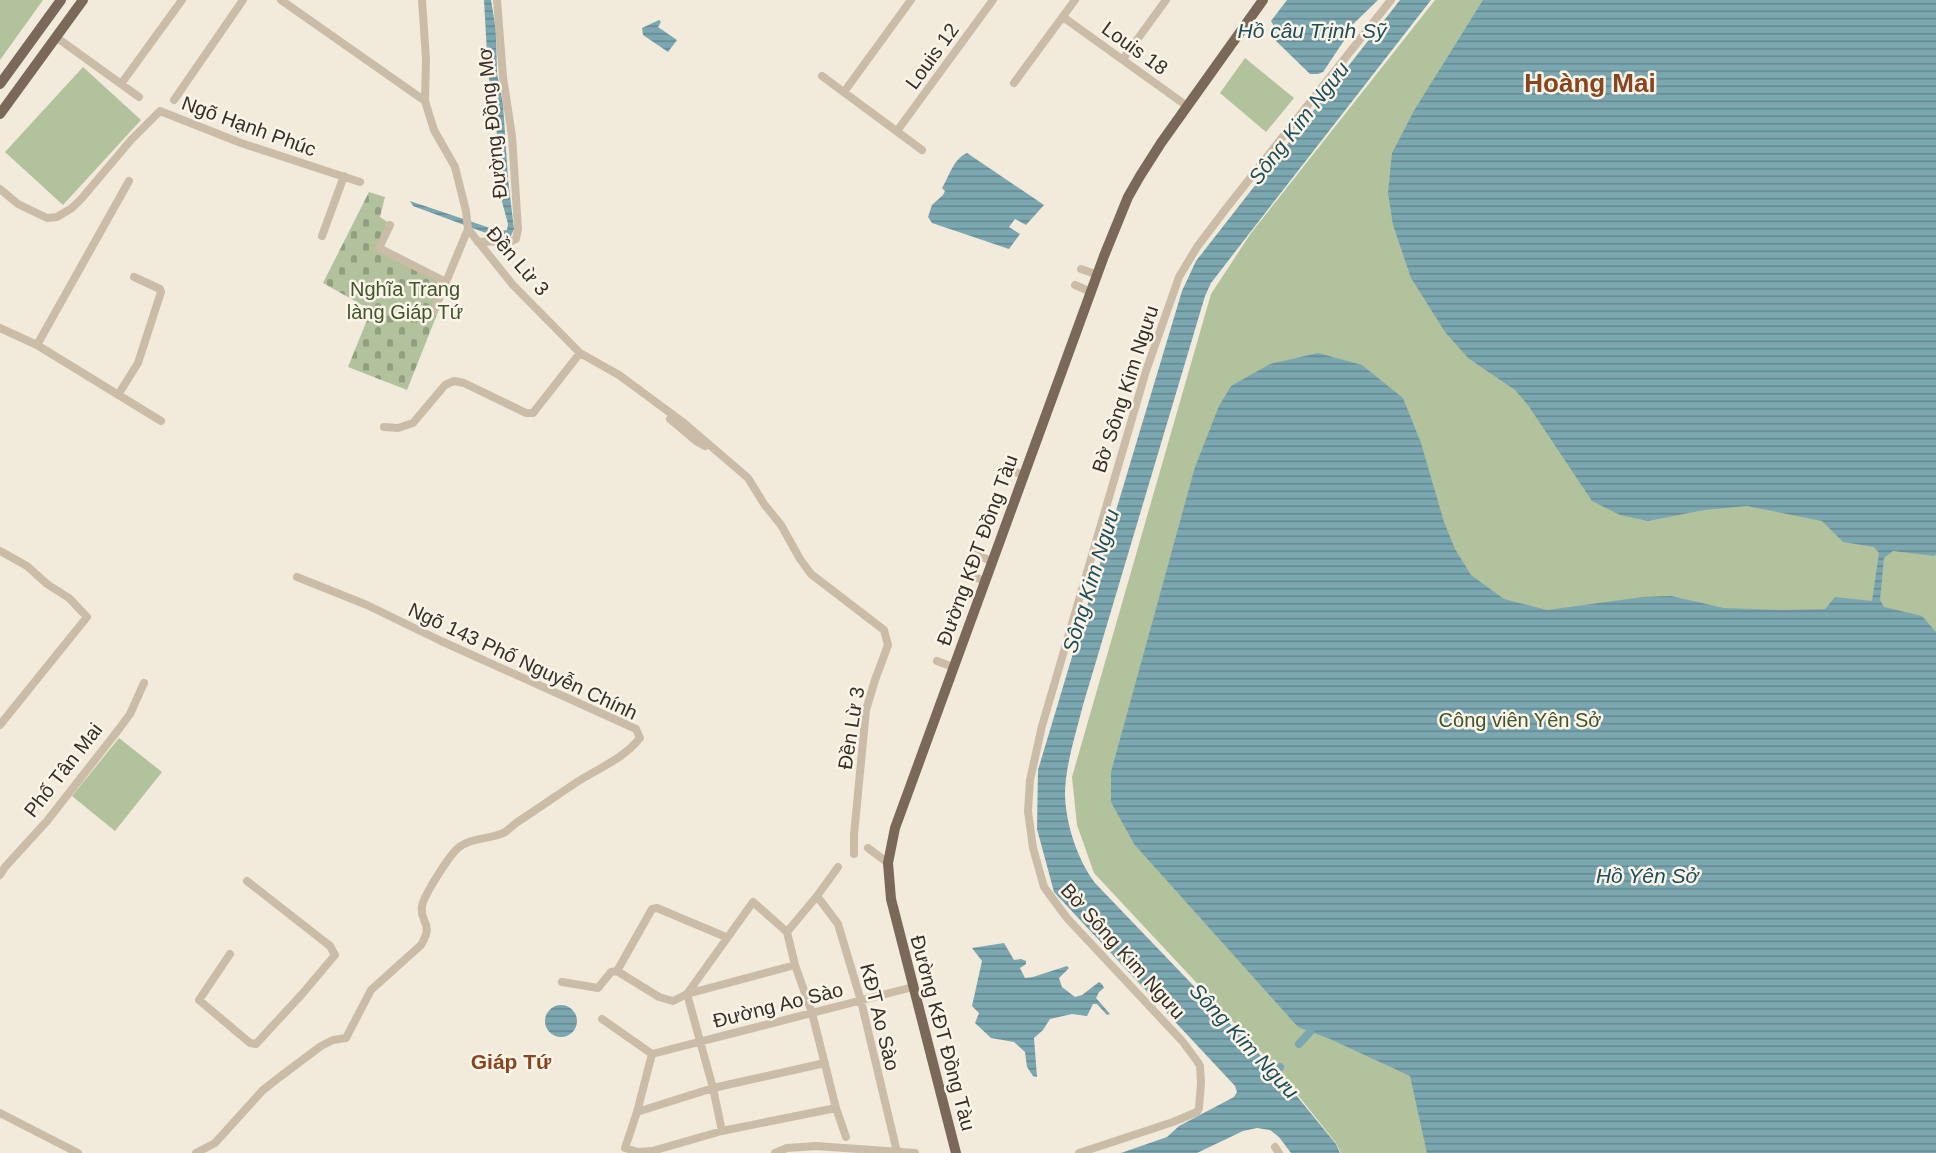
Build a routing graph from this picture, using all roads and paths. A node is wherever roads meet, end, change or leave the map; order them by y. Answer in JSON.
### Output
{"nodes":[{"id":1,"x":61,"y":0,"type":"edge"},
{"id":2,"x":83,"y":0,"type":"edge"},
{"id":3,"x":182,"y":0,"type":"edge"},
{"id":4,"x":243,"y":0,"type":"edge"},
{"id":5,"x":281,"y":0,"type":"edge"},
{"id":6,"x":422,"y":0,"type":"edge"},
{"id":7,"x":497,"y":0,"type":"edge"},
{"id":8,"x":911,"y":0,"type":"edge"},
{"id":9,"x":993,"y":0,"type":"edge"},
{"id":10,"x":1075,"y":0,"type":"edge"},
{"id":11,"x":1166,"y":0,"type":"edge"},
{"id":12,"x":1263,"y":0,"type":"edge"},
{"id":13,"x":1391,"y":0,"type":"edge"},
{"id":14,"x":1063,"y":17,"type":"junction"},
{"id":15,"x":56,"y":37,"type":"junction"},
{"id":16,"x":1123,"y":59,"type":"junction"},
{"id":17,"x":822,"y":76,"type":"dead end"},
{"id":18,"x":1014,"y":83,"type":"dead end"},
{"id":19,"x":0,"y":84,"type":"edge"},
{"id":20,"x":121,"y":84,"type":"junction"},
{"id":21,"x":844,"y":92,"type":"junction"},
{"id":22,"x":139,"y":97,"type":"dead end"},
{"id":23,"x":174,"y":100,"type":"dead end"},
{"id":24,"x":425,"y":102,"type":"junction"},
{"id":25,"x":1187,"y":105,"type":"junction"},
{"id":26,"x":0,"y":114,"type":"edge"},
{"id":27,"x":897,"y":131,"type":"junction"},
{"id":28,"x":922,"y":150,"type":"dead end"},
{"id":29,"x":344,"y":177,"type":"junction"},
{"id":30,"x":129,"y":181,"type":"dead end"},
{"id":31,"x":360,"y":182,"type":"dead end"},
{"id":32,"x":0,"y":189,"type":"edge"},
{"id":33,"x":390,"y":225,"type":"dead end"},
{"id":34,"x":468,"y":229,"type":"junction"},
{"id":35,"x":322,"y":236,"type":"dead end"},
{"id":36,"x":478,"y":242,"type":"junction"},
{"id":37,"x":1082,"y":269,"type":"dead end"},
{"id":38,"x":1098,"y":275,"type":"junction"},
{"id":39,"x":134,"y":277,"type":"dead end"},
{"id":40,"x":446,"y":282,"type":"junction"},
{"id":41,"x":1075,"y":285,"type":"dead end"},
{"id":42,"x":1092,"y":292,"type":"junction"},
{"id":43,"x":434,"y":311,"type":"dead end"},
{"id":44,"x":0,"y":328,"type":"edge"},
{"id":45,"x":36,"y":345,"type":"junction"},
{"id":46,"x":580,"y":352,"type":"junction"},
{"id":47,"x":118,"y":395,"type":"junction"},
{"id":48,"x":161,"y":421,"type":"dead end"},
{"id":49,"x":384,"y":427,"type":"dead end"},
{"id":50,"x":1009,"y":470,"type":"dead end"},
{"id":51,"x":1024,"y":475,"type":"junction"},
{"id":52,"x":0,"y":551,"type":"edge"},
{"id":53,"x":976,"y":555,"type":"dead end"},
{"id":54,"x":992,"y":561,"type":"junction"},
{"id":55,"x":969,"y":575,"type":"dead end"},
{"id":56,"x":297,"y":578,"type":"dead end"},
{"id":57,"x":985,"y":581,"type":"junction"},
{"id":58,"x":937,"y":661,"type":"dead end"},
{"id":59,"x":953,"y":667,"type":"junction"},
{"id":60,"x":144,"y":683,"type":"dead end"},
{"id":61,"x":0,"y":725,"type":"edge"},
{"id":62,"x":868,"y":848,"type":"dead end"},
{"id":63,"x":854,"y":854,"type":"dead end"},
{"id":64,"x":888,"y":863,"type":"junction"},
{"id":65,"x":838,"y":867,"type":"dead end"},
{"id":66,"x":2,"y":869,"type":"edge"},
{"id":67,"x":247,"y":881,"type":"dead end"},
{"id":68,"x":817,"y":896,"type":"junction"},
{"id":69,"x":787,"y":932,"type":"junction"},
{"id":70,"x":726,"y":937,"type":"junction"},
{"id":71,"x":230,"y":954,"type":"dead end"},
{"id":72,"x":795,"y":965,"type":"junction"},
{"id":73,"x":617,"y":971,"type":"junction"},
{"id":74,"x":562,"y":982,"type":"dead end"},
{"id":75,"x":913,"y":987,"type":"junction"},
{"id":76,"x":687,"y":994,"type":"junction"},
{"id":77,"x":861,"y":1001,"type":"junction"},
{"id":78,"x":812,"y":1013,"type":"junction"},
{"id":79,"x":602,"y":1019,"type":"dead end"},
{"id":80,"x":700,"y":1042,"type":"junction"},
{"id":81,"x":652,"y":1054,"type":"junction"},
{"id":82,"x":825,"y":1063,"type":"junction"},
{"id":83,"x":713,"y":1088,"type":"junction"},
{"id":84,"x":836,"y":1108,"type":"junction"},
{"id":85,"x":637,"y":1112,"type":"junction"},
{"id":86,"x":0,"y":1113,"type":"edge"},
{"id":87,"x":722,"y":1131,"type":"junction"},
{"id":88,"x":846,"y":1137,"type":"dead end"},
{"id":89,"x":897,"y":1152,"type":"edge"},
{"id":90,"x":78,"y":1153,"type":"edge"},
{"id":91,"x":196,"y":1153,"type":"edge"},
{"id":92,"x":775,"y":1153,"type":"edge"},
{"id":93,"x":915,"y":1153,"type":"edge"},
{"id":94,"x":956,"y":1153,"type":"edge"},
{"id":95,"x":1079,"y":1153,"type":"edge"}],
"edges":[{"from":1,"to":19,"type":"main road"},
{"from":2,"to":15,"type":"main road"},
{"from":3,"to":20,"type":"street"},
{"from":4,"to":23,"type":"street"},
{"from":5,"to":24,"type":"street"},
{"from":6,"to":24,"type":"street","name":"Đền Lừ 3"},
{"from":7,"to":36,"type":"street","name":"Đường Đồng Mơ"},
{"from":8,"to":21,"type":"street"},
{"from":9,"to":27,"type":"street","name":"Louis 12"},
{"from":10,"to":14,"type":"street"},
{"from":11,"to":16,"type":"street"},
{"from":12,"to":25,"type":"main road","name":"Đường KĐT Đồng Tàu"},
{"from":13,"to":95,"type":"street","name":"Bờ Sông Kim Ngưu"},
{"from":14,"to":16,"type":"street","name":"Louis 18"},
{"from":14,"to":18,"type":"street"},
{"from":15,"to":20,"type":"street"},
{"from":15,"to":26,"type":"main road"},
{"from":16,"to":25,"type":"street","name":"Louis 18"},
{"from":17,"to":21,"type":"street"},
{"from":20,"to":22,"type":"street"},
{"from":21,"to":27,"type":"street"},
{"from":24,"to":34,"type":"street","name":"Đền Lừ 3"},
{"from":25,"to":38,"type":"main road","name":"Đường KĐT Đồng Tàu"},
{"from":27,"to":28,"type":"street"},
{"from":29,"to":31,"type":"street","name":"Ngõ Hạnh Phúc"},
{"from":29,"to":32,"type":"street","name":"Ngõ Hạnh Phúc"},
{"from":29,"to":35,"type":"street"},
{"from":30,"to":45,"type":"street"},
{"from":33,"to":40,"type":"street"},
{"from":34,"to":36,"type":"street","name":"Đền Lừ 3"},
{"from":34,"to":40,"type":"street"},
{"from":36,"to":46,"type":"street","name":"Đền Lừ 3"},
{"from":37,"to":38,"type":"street"},
{"from":38,"to":42,"type":"main road","name":"Đường KĐT Đồng Tàu"},
{"from":39,"to":47,"type":"street"},
{"from":40,"to":43,"type":"street"},
{"from":41,"to":42,"type":"street"},
{"from":42,"to":51,"type":"main road","name":"Đường KĐT Đồng Tàu"},
{"from":44,"to":45,"type":"street"},
{"from":45,"to":47,"type":"street"},
{"from":46,"to":49,"type":"street"},
{"from":46,"to":63,"type":"street","name":"Đền Lừ 3"},
{"from":47,"to":48,"type":"street"},
{"from":50,"to":51,"type":"street"},
{"from":51,"to":54,"type":"main road","name":"Đường KĐT Đồng Tàu"},
{"from":52,"to":61,"type":"street"},
{"from":53,"to":54,"type":"street"},
{"from":54,"to":57,"type":"main road","name":"Đường KĐT Đồng Tàu"},
{"from":55,"to":57,"type":"street"},
{"from":56,"to":91,"type":"street","name":"Ngõ 143 Phố Nguyễn Chính"},
{"from":57,"to":59,"type":"main road","name":"Đường KĐT Đồng Tàu"},
{"from":58,"to":59,"type":"street"},
{"from":59,"to":64,"type":"main road","name":"Đường KĐT Đồng Tàu"},
{"from":60,"to":66,"type":"street","name":"Phố Tân Mai"},
{"from":62,"to":64,"type":"street"},
{"from":64,"to":75,"type":"main road","name":"Đường KĐT Đồng Tàu"},
{"from":65,"to":68,"type":"street"},
{"from":67,"to":71,"type":"street"},
{"from":68,"to":69,"type":"street"},
{"from":68,"to":77,"type":"street","name":"KĐT Ao Sào"},
{"from":69,"to":70,"type":"street"},
{"from":69,"to":72,"type":"street"},
{"from":70,"to":73,"type":"street"},
{"from":70,"to":76,"type":"street"},
{"from":72,"to":76,"type":"street"},
{"from":72,"to":78,"type":"street"},
{"from":73,"to":74,"type":"street"},
{"from":73,"to":76,"type":"street"},
{"from":75,"to":77,"type":"street","name":"Đường Ao Sào"},
{"from":75,"to":94,"type":"main road","name":"Đường KĐT Đồng Tàu"},
{"from":76,"to":80,"type":"street"},
{"from":77,"to":78,"type":"street","name":"Đường Ao Sào"},
{"from":77,"to":89,"type":"street","name":"KĐT Ao Sào"},
{"from":78,"to":80,"type":"street","name":"Đường Ao Sào"},
{"from":78,"to":82,"type":"street"},
{"from":79,"to":81,"type":"street"},
{"from":80,"to":81,"type":"street","name":"Đường Ao Sào"},
{"from":80,"to":83,"type":"street"},
{"from":81,"to":85,"type":"street"},
{"from":82,"to":83,"type":"street"},
{"from":82,"to":84,"type":"street"},
{"from":83,"to":85,"type":"street"},
{"from":83,"to":87,"type":"street"},
{"from":84,"to":87,"type":"street"},
{"from":84,"to":88,"type":"street"},
{"from":85,"to":87,"type":"street"},
{"from":86,"to":90,"type":"street"},
{"from":89,"to":92,"type":"street"},
{"from":89,"to":93,"type":"street"}]}
